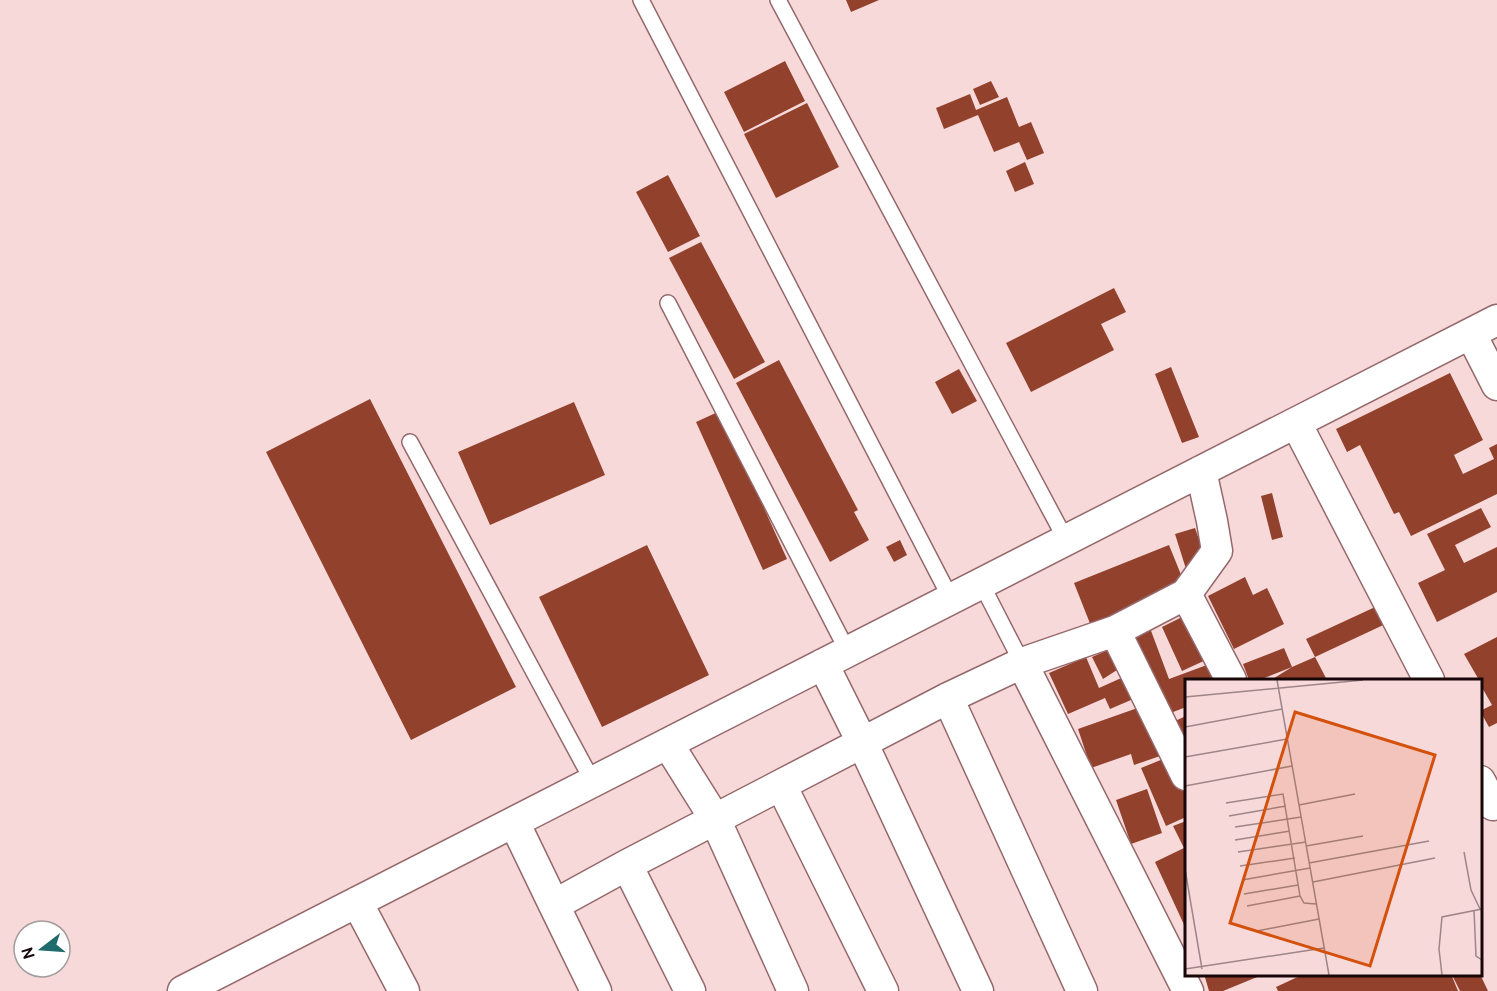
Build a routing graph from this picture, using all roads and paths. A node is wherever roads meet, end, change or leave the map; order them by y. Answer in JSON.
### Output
{"nodes":[{"id":1,"x":641,"y":0,"type":"edge"},
{"id":2,"x":778,"y":0,"type":"edge"},
{"id":3,"x":668,"y":303,"type":"dead end"},
{"id":4,"x":1497,"y":320,"type":"edge"},
{"id":5,"x":1471,"y":334,"type":"junction"},
{"id":6,"x":1497,"y":385,"type":"edge"},
{"id":7,"x":1296,"y":423,"type":"junction"},
{"id":8,"x":410,"y":442,"type":"dead end"},
{"id":9,"x":1201,"y":471,"type":"junction"},
{"id":10,"x":1066,"y":540,"type":"junction"},
{"id":11,"x":981,"y":584,"type":"junction"},
{"id":12,"x":1186,"y":594,"type":"junction"},
{"id":13,"x":951,"y":599,"type":"junction"},
{"id":14,"x":1115,"y":631,"type":"junction"},
{"id":15,"x":836,"y":658,"type":"junction"},
{"id":16,"x":1022,"y":663,"type":"junction"},
{"id":17,"x":1230,"y":679,"type":"edge"},
{"id":18,"x":1428,"y":679,"type":"edge"},
{"id":19,"x":948,"y":698,"type":"junction"},
{"id":20,"x":862,"y":742,"type":"junction"},
{"id":21,"x":668,"y":744,"type":"junction"},
{"id":22,"x":1185,"y":774,"type":"edge"},
{"id":23,"x":593,"y":782,"type":"junction"},
{"id":24,"x":781,"y":785,"type":"junction"},
{"id":25,"x":715,"y":819,"type":"junction"},
{"id":26,"x":514,"y":822,"type":"junction"},
{"id":27,"x":627,"y":865,"type":"junction"},
{"id":28,"x":357,"y":902,"type":"junction"},
{"id":29,"x":554,"y":905,"type":"junction"},
{"id":30,"x":186,"y":990,"type":"edge"},
{"id":31,"x":404,"y":991,"type":"edge"},
{"id":32,"x":596,"y":991,"type":"edge"},
{"id":33,"x":690,"y":991,"type":"edge"},
{"id":34,"x":793,"y":991,"type":"edge"},
{"id":35,"x":883,"y":991,"type":"edge"},
{"id":36,"x":978,"y":991,"type":"edge"},
{"id":37,"x":1082,"y":991,"type":"edge"},
{"id":38,"x":1188,"y":991,"type":"edge"}],
"edges":[{"from":1,"to":13,"type":"lane"},
{"from":2,"to":10,"type":"lane"},
{"from":3,"to":15,"type":"lane"},
{"from":4,"to":5,"type":"street"},
{"from":5,"to":6,"type":"street"},
{"from":5,"to":7,"type":"street"},
{"from":7,"to":9,"type":"street"},
{"from":7,"to":18,"type":"street"},
{"from":8,"to":23,"type":"lane"},
{"from":9,"to":10,"type":"street"},
{"from":9,"to":12,"type":"street"},
{"from":10,"to":11,"type":"street"},
{"from":11,"to":13,"type":"street"},
{"from":11,"to":16,"type":"lane"},
{"from":12,"to":14,"type":"street"},
{"from":12,"to":17,"type":"street"},
{"from":13,"to":15,"type":"street"},
{"from":14,"to":16,"type":"street"},
{"from":14,"to":22,"type":"street"},
{"from":15,"to":20,"type":"street"},
{"from":15,"to":21,"type":"street"},
{"from":16,"to":19,"type":"street"},
{"from":16,"to":38,"type":"street"},
{"from":19,"to":20,"type":"street"},
{"from":19,"to":37,"type":"street"},
{"from":20,"to":24,"type":"street"},
{"from":20,"to":36,"type":"street"},
{"from":21,"to":23,"type":"street"},
{"from":21,"to":25,"type":"street"},
{"from":23,"to":26,"type":"street"},
{"from":24,"to":25,"type":"street"},
{"from":24,"to":35,"type":"street"},
{"from":25,"to":27,"type":"street"},
{"from":25,"to":34,"type":"street"},
{"from":26,"to":28,"type":"street"},
{"from":26,"to":29,"type":"street"},
{"from":27,"to":29,"type":"street"},
{"from":27,"to":33,"type":"street"},
{"from":28,"to":30,"type":"street"},
{"from":28,"to":31,"type":"street"},
{"from":29,"to":32,"type":"street"}]}
